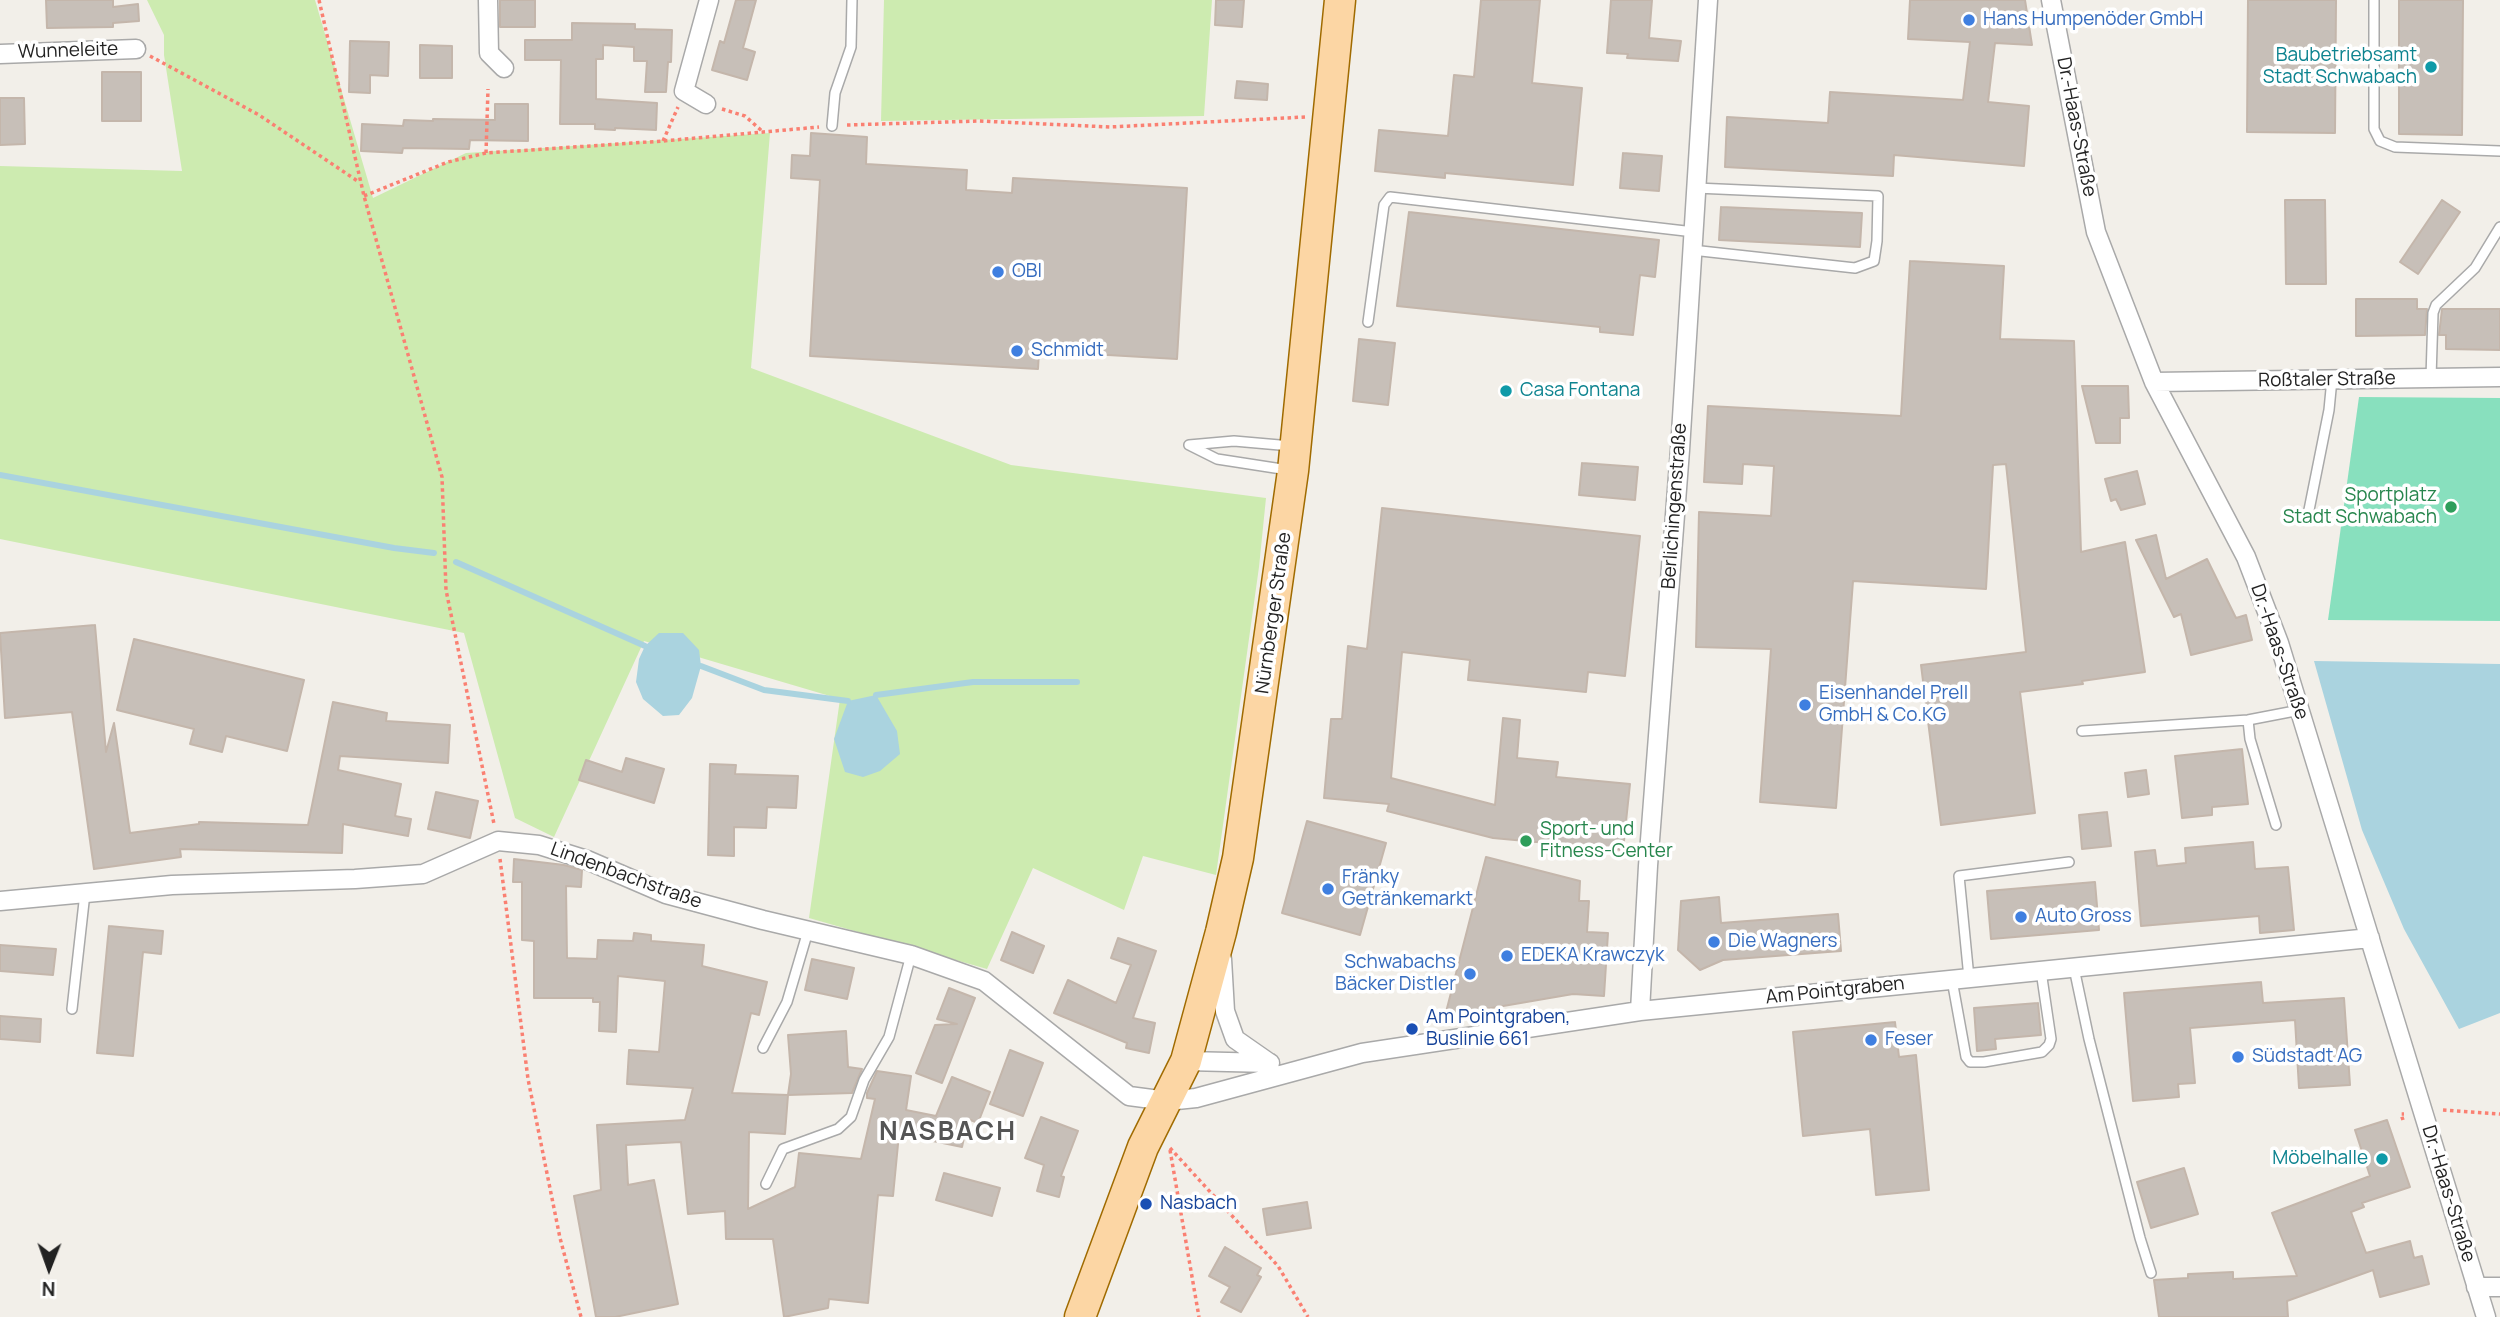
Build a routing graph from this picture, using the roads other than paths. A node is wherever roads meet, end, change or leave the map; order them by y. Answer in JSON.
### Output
{"nodes":[{"id":1,"x":488,"y":0,"type":"edge"},
{"id":2,"x":709,"y":0,"type":"edge"},
{"id":3,"x":852,"y":0,"type":"edge"},
{"id":4,"x":1340,"y":0,"type":"edge"},
{"id":5,"x":1708,"y":0,"type":"edge"},
{"id":6,"x":2051,"y":0,"type":"edge"},
{"id":7,"x":2374,"y":0,"type":"edge"},
{"id":8,"x":136,"y":49,"type":"road end"},
{"id":9,"x":0,"y":54,"type":"edge"},
{"id":10,"x":504,"y":68,"type":"dead end"},
{"id":11,"x":706,"y":104,"type":"road end"},
{"id":12,"x":832,"y":125,"type":"dead end"},
{"id":13,"x":2500,"y":151,"type":"edge"},
{"id":14,"x":1696,"y":188,"type":"junction"},
{"id":15,"x":2500,"y":227,"type":"edge"},
{"id":16,"x":1694,"y":232,"type":"junction"},
{"id":17,"x":1692,"y":250,"type":"junction"},
{"id":18,"x":1368,"y":323,"type":"dead end"},
{"id":19,"x":2500,"y":377,"type":"edge"},
{"id":20,"x":2431,"y":378,"type":"junction"},
{"id":21,"x":2332,"y":379,"type":"junction"},
{"id":22,"x":2154,"y":382,"type":"junction"},
{"id":23,"x":1294,"y":458,"type":"junction"},
{"id":24,"x":2309,"y":510,"type":"dead end"},
{"id":25,"x":2300,"y":710,"type":"junction"},
{"id":26,"x":2248,"y":720,"type":"junction"},
{"id":27,"x":2082,"y":731,"type":"dead end"},
{"id":28,"x":2276,"y":825,"type":"dead end"},
{"id":29,"x":2069,"y":862,"type":"dead end"},
{"id":30,"x":85,"y":893,"type":"junction"},
{"id":31,"x":0,"y":901,"type":"edge"},
{"id":32,"x":808,"y":930,"type":"junction"},
{"id":33,"x":1221,"y":932,"type":"junction"},
{"id":34,"x":2370,"y":938,"type":"junction"},
{"id":35,"x":911,"y":955,"type":"junction"},
{"id":36,"x":2074,"y":968,"type":"junction"},
{"id":37,"x":2041,"y":971,"type":"junction"},
{"id":38,"x":1961,"y":979,"type":"junction"},
{"id":39,"x":72,"y":1009,"type":"dead end"},
{"id":40,"x":1640,"y":1011,"type":"junction"},
{"id":41,"x":763,"y":1048,"type":"dead end"},
{"id":42,"x":1186,"y":1061,"type":"junction"},
{"id":43,"x":1268,"y":1062,"type":"junction"},
{"id":44,"x":1304,"y":1068,"type":"junction"},
{"id":45,"x":1167,"y":1101,"type":"junction"},
{"id":46,"x":766,"y":1184,"type":"dead end"},
{"id":47,"x":2151,"y":1273,"type":"dead end"},
{"id":48,"x":2476,"y":1287,"type":"junction"},
{"id":49,"x":2500,"y":1287,"type":"edge"},
{"id":50,"x":1080,"y":1317,"type":"edge"},
{"id":51,"x":2486,"y":1317,"type":"edge"}],
"edges":[{"from":1,"to":10,"type":"street"},
{"from":2,"to":11,"type":"street"},
{"from":3,"to":12,"type":"lane"},
{"from":4,"to":23,"type":"main road","name":"Nürnberger Straße"},
{"from":5,"to":14,"type":"street","name":"Berlichingenstraße"},
{"from":6,"to":22,"type":"street","name":"Dr.-Haas-Straße"},
{"from":7,"to":13,"type":"lane"},
{"from":8,"to":9,"type":"street","name":"Wunneleite"},
{"from":14,"to":16,"type":"street","name":"Berlichingenstraße"},
{"from":14,"to":17,"type":"lane"},
{"from":15,"to":20,"type":"lane"},
{"from":16,"to":17,"type":"street","name":"Berlichingenstraße"},
{"from":16,"to":18,"type":"lane"},
{"from":17,"to":40,"type":"street","name":"Berlichingenstraße"},
{"from":19,"to":20,"type":"street","name":"Roßtaler Straße"},
{"from":20,"to":21,"type":"street","name":"Roßtaler Straße"},
{"from":21,"to":22,"type":"street","name":"Roßtaler Straße"},
{"from":21,"to":24,"type":"lane"},
{"from":22,"to":25,"type":"street","name":"Dr.-Haas-Straße"},
{"from":23,"to":23,"type":"lane"},
{"from":23,"to":33,"type":"main road","name":"Nürnberger Straße"},
{"from":25,"to":26,"type":"lane"},
{"from":25,"to":34,"type":"street","name":"Dr.-Haas-Straße"},
{"from":26,"to":27,"type":"lane"},
{"from":26,"to":28,"type":"lane"},
{"from":29,"to":38,"type":"lane"},
{"from":30,"to":31,"type":"street","name":"Lindenbachstraße"},
{"from":30,"to":32,"type":"street","name":"Lindenbachstraße"},
{"from":30,"to":39,"type":"lane"},
{"from":32,"to":35,"type":"street","name":"Lindenbachstraße"},
{"from":32,"to":41,"type":"lane"},
{"from":33,"to":42,"type":"main road","name":"Nürnberger Straße"},
{"from":33,"to":43,"type":"street","name":"Am Pointgraben"},
{"from":34,"to":36,"type":"street","name":"Am Pointgraben"},
{"from":34,"to":48,"type":"street","name":"Dr.-Haas-Straße"},
{"from":35,"to":45,"type":"street","name":"Lindenbachstraße"},
{"from":35,"to":46,"type":"lane"},
{"from":36,"to":37,"type":"street","name":"Am Pointgraben"},
{"from":36,"to":47,"type":"lane"},
{"from":37,"to":38,"type":"street","name":"Am Pointgraben"},
{"from":37,"to":38,"type":"lane"},
{"from":38,"to":40,"type":"street","name":"Am Pointgraben"},
{"from":40,"to":44,"type":"street","name":"Am Pointgraben"},
{"from":42,"to":43,"type":"street","name":"Am Pointgraben"},
{"from":42,"to":45,"type":"main road","name":"Nürnberger Straße"},
{"from":43,"to":44,"type":"street","name":"Am Pointgraben"},
{"from":44,"to":45,"type":"street","name":"Am Pointgraben"},
{"from":45,"to":50,"type":"main road","name":"Nürnberger Straße"},
{"from":48,"to":49,"type":"street"},
{"from":48,"to":51,"type":"street","name":"Dr.-Haas-Straße"}]}
